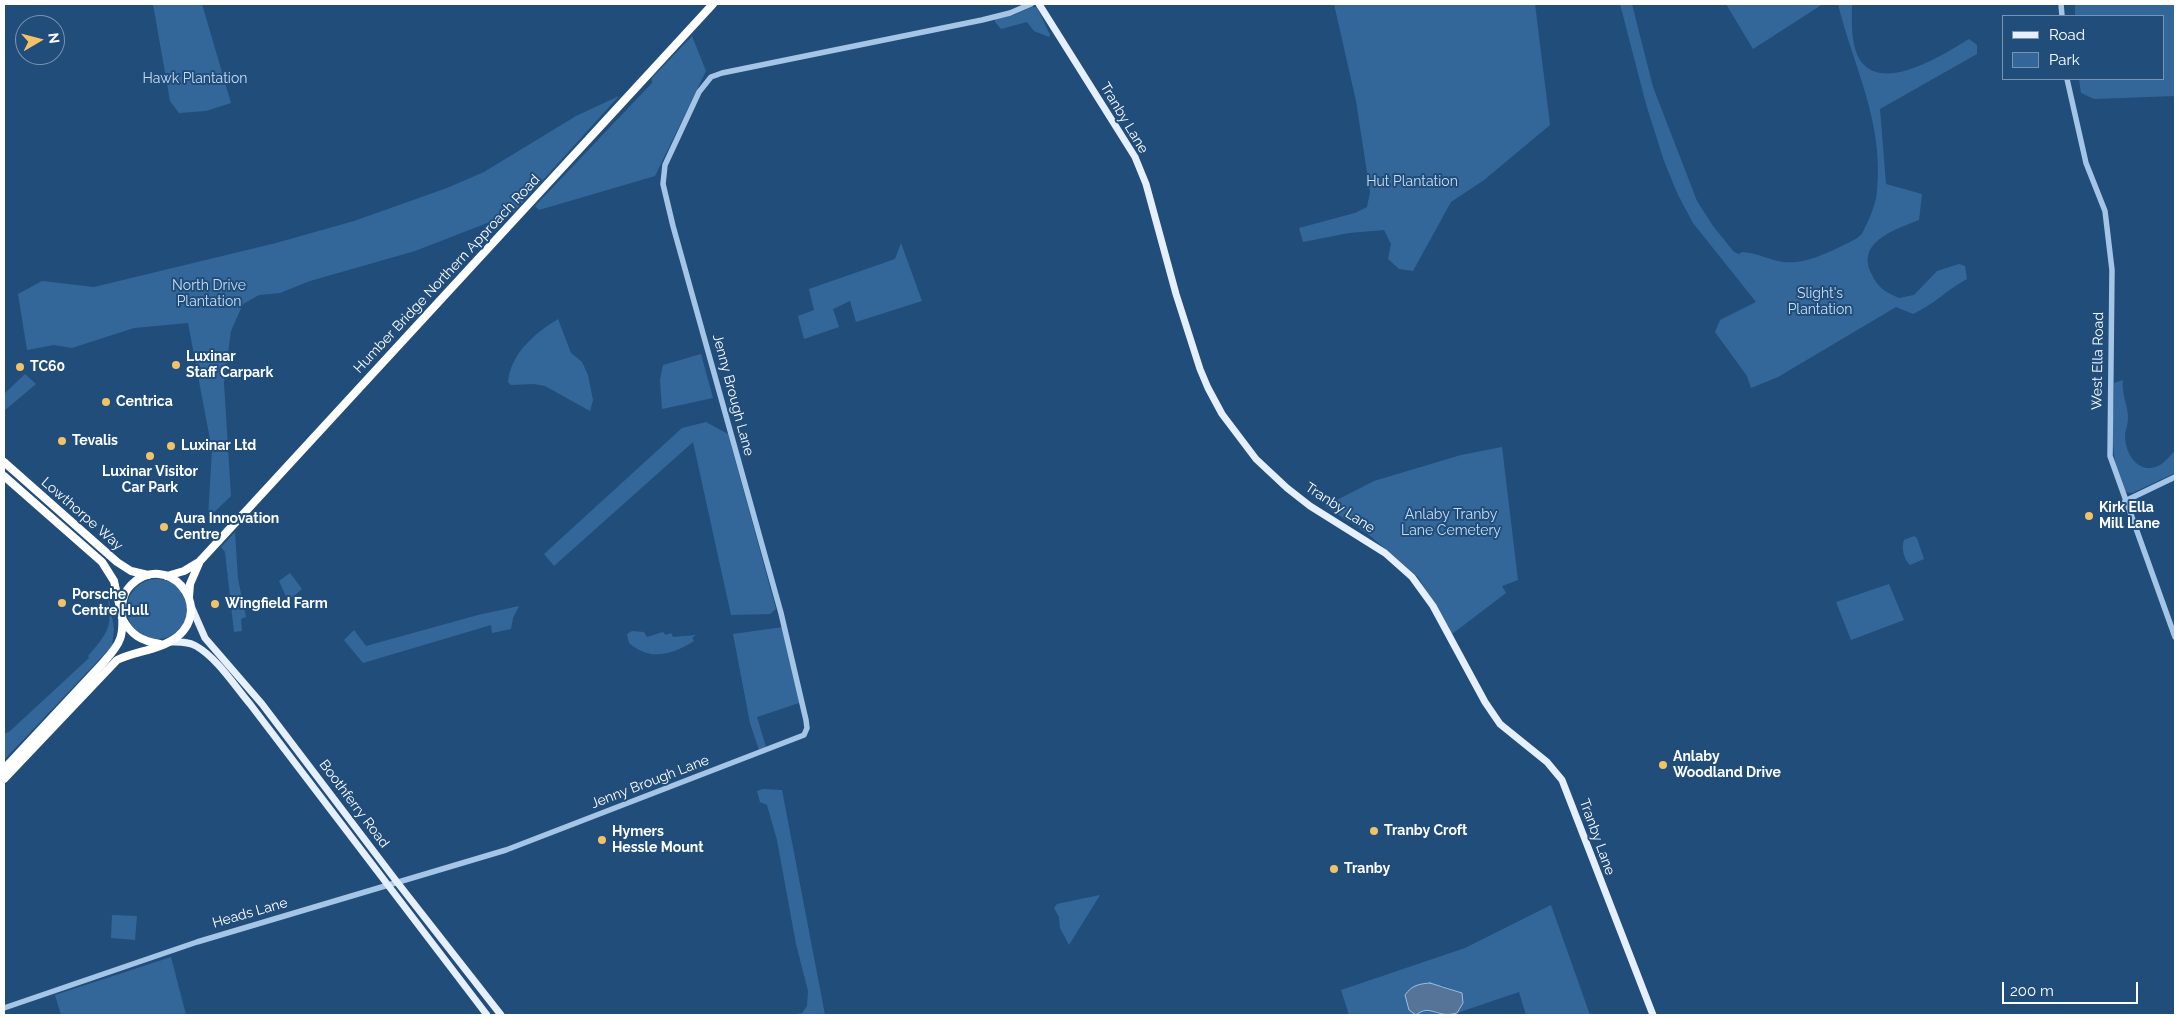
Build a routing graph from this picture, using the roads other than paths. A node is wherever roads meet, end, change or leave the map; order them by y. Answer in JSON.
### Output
{"nodes":[{"id":1,"x":713,"y":4,"type":"edge"},
{"id":2,"x":1031,"y":4,"type":"edge"},
{"id":3,"x":1039,"y":4,"type":"edge"},
{"id":4,"x":2068,"y":80,"type":"edge"},
{"id":5,"x":4,"y":462,"type":"edge"},
{"id":6,"x":4,"y":476,"type":"edge"},
{"id":7,"x":2175,"y":477,"type":"edge"},
{"id":8,"x":2126,"y":501,"type":"junction"},
{"id":9,"x":200,"y":561,"type":"junction"},
{"id":10,"x":149,"y":575,"type":"junction"},
{"id":11,"x":167,"y":576,"type":"junction"},
{"id":12,"x":189,"y":597,"type":"junction"},
{"id":13,"x":191,"y":606,"type":"junction"},
{"id":14,"x":121,"y":615,"type":"junction"},
{"id":15,"x":2175,"y":637,"type":"edge"},
{"id":16,"x":165,"y":643,"type":"junction"},
{"id":17,"x":7,"y":771,"type":"edge"},
{"id":18,"x":4,"y":780,"type":"edge"},
{"id":19,"x":506,"y":850,"type":"joint"},
{"id":20,"x":397,"y":882,"type":"junction"},
{"id":21,"x":387,"y":886,"type":"junction"},
{"id":22,"x":4,"y":1008,"type":"edge"},
{"id":23,"x":487,"y":1015,"type":"edge"},
{"id":24,"x":501,"y":1015,"type":"edge"},
{"id":25,"x":1653,"y":1015,"type":"edge"}],
"edges":[{"from":1,"to":9,"type":"highway","name":"Humber Bridge Northern Approach Road"},
{"from":2,"to":19,"type":"street","name":"Jenny Brough Lane"},
{"from":3,"to":25,"type":"main road","name":"Tranby Lane"},
{"from":4,"to":8,"type":"street","name":"West Ella Road"},
{"from":5,"to":10,"type":"highway","name":"Lowthorpe Way"},
{"from":6,"to":14,"type":"highway","name":"Lowthorpe Way"},
{"from":7,"to":8,"type":"street"},
{"from":8,"to":15,"type":"street","name":"West Ella Road"},
{"from":9,"to":11,"type":"highway"},
{"from":9,"to":12,"type":"highway"},
{"from":10,"to":11,"type":"highway"},
{"from":10,"to":14,"type":"highway"},
{"from":11,"to":12,"type":"highway"},
{"from":12,"to":13,"type":"highway"},
{"from":13,"to":16,"type":"highway"},
{"from":13,"to":20,"type":"main road","name":"Boothferry Road"},
{"from":14,"to":16,"type":"highway"},
{"from":14,"to":17,"type":"highway"},
{"from":16,"to":17,"type":"highway"},
{"from":16,"to":21,"type":"main road","name":"Boothferry Road"},
{"from":17,"to":18,"type":"highway"},
{"from":19,"to":20,"type":"street","name":"Heads Lane"},
{"from":20,"to":21,"type":"street","name":"Heads Lane"},
{"from":20,"to":24,"type":"main road","name":"Boothferry Road"},
{"from":21,"to":22,"type":"street","name":"Heads Lane"},
{"from":21,"to":23,"type":"main road","name":"Boothferry Road"}]}
